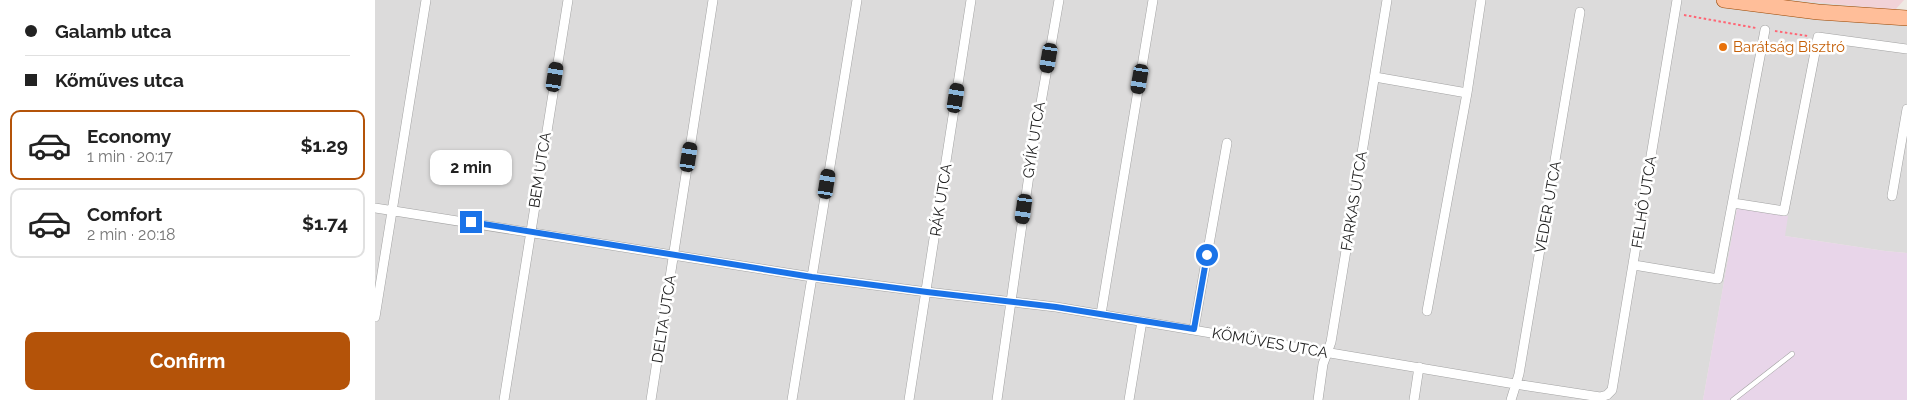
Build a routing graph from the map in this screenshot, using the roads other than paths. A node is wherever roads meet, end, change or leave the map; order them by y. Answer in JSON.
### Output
{"nodes":[{"id":1,"x":425,"y":0,"type":"edge"},
{"id":2,"x":568,"y":0,"type":"edge"},
{"id":3,"x":713,"y":0,"type":"edge"},
{"id":4,"x":857,"y":0,"type":"edge"},
{"id":5,"x":971,"y":0,"type":"edge"},
{"id":6,"x":1059,"y":0,"type":"edge"},
{"id":7,"x":1153,"y":0,"type":"edge"},
{"id":8,"x":1387,"y":0,"type":"edge"},
{"id":9,"x":1481,"y":0,"type":"edge"},
{"id":10,"x":1677,"y":0,"type":"edge"},
{"id":11,"x":1725,"y":0,"type":"edge"},
{"id":12,"x":1750,"y":2,"type":"edge"},
{"id":13,"x":1580,"y":12,"type":"dead end"},
{"id":14,"x":1907,"y":18,"type":"edge"},
{"id":15,"x":1765,"y":30,"type":"road end"},
{"id":16,"x":1907,"y":49,"type":"edge"},
{"id":17,"x":1375,"y":77,"type":"junction"},
{"id":18,"x":1467,"y":93,"type":"junction"},
{"id":19,"x":1907,"y":109,"type":"edge"},
{"id":20,"x":1227,"y":143,"type":"dead end"},
{"id":21,"x":1892,"y":196,"type":"dead end"},
{"id":22,"x":1733,"y":203,"type":"junction"},
{"id":23,"x":375,"y":208,"type":"edge"},
{"id":24,"x":392,"y":210,"type":"junction"},
{"id":25,"x":530,"y":232,"type":"junction"},
{"id":26,"x":674,"y":256,"type":"junction"},
{"id":27,"x":1633,"y":265,"type":"junction"},
{"id":28,"x":812,"y":277,"type":"junction"},
{"id":29,"x":927,"y":292,"type":"junction"},
{"id":30,"x":1010,"y":301,"type":"junction"},
{"id":31,"x":1427,"y":310,"type":"dead end"},
{"id":32,"x":1101,"y":314,"type":"junction"},
{"id":33,"x":375,"y":316,"type":"edge"},
{"id":34,"x":1142,"y":321,"type":"junction"},
{"id":35,"x":1194,"y":329,"type":"junction"},
{"id":36,"x":1327,"y":353,"type":"junction"},
{"id":37,"x":1792,"y":354,"type":"dead end"},
{"id":38,"x":1419,"y":367,"type":"junction"},
{"id":39,"x":1515,"y":384,"type":"junction"},
{"id":40,"x":1605,"y":397,"type":"edge"},
{"id":41,"x":504,"y":400,"type":"edge"},
{"id":42,"x":651,"y":400,"type":"edge"},
{"id":43,"x":792,"y":400,"type":"edge"},
{"id":44,"x":909,"y":400,"type":"edge"},
{"id":45,"x":997,"y":400,"type":"edge"},
{"id":46,"x":1129,"y":400,"type":"edge"},
{"id":47,"x":1317,"y":400,"type":"edge"},
{"id":48,"x":1414,"y":400,"type":"edge"},
{"id":49,"x":1511,"y":400,"type":"edge"},
{"id":50,"x":1733,"y":400,"type":"edge"}],
"edges":[{"from":1,"to":24,"type":"street"},
{"from":2,"to":25,"type":"street","name":"BEM UTCA"},
{"from":3,"to":26,"type":"street","name":"DELTA UTCA"},
{"from":4,"to":28,"type":"street"},
{"from":5,"to":29,"type":"street","name":"RÁK UTCA"},
{"from":6,"to":30,"type":"street","name":"GYÍK UTCA"},
{"from":7,"to":32,"type":"street"},
{"from":8,"to":17,"type":"street","name":"FARKAS UTCA"},
{"from":9,"to":18,"type":"street"},
{"from":10,"to":27,"type":"street","name":"FELHŐ UTCA"},
{"from":11,"to":12,"type":"main road"},
{"from":12,"to":14,"type":"main road"},
{"from":13,"to":39,"type":"street","name":"VEDER UTCA"},
{"from":15,"to":22,"type":"street"},
{"from":16,"to":22,"type":"street"},
{"from":17,"to":18,"type":"street"},
{"from":17,"to":36,"type":"street","name":"FARKAS UTCA"},
{"from":18,"to":31,"type":"street"},
{"from":19,"to":21,"type":"street"},
{"from":20,"to":35,"type":"street"},
{"from":22,"to":27,"type":"street"},
{"from":23,"to":24,"type":"street","name":"KŐMŰVES UTCA"},
{"from":24,"to":25,"type":"street","name":"KŐMŰVES UTCA"},
{"from":24,"to":33,"type":"street"},
{"from":25,"to":26,"type":"street","name":"KŐMŰVES UTCA"},
{"from":25,"to":41,"type":"street","name":"BEM UTCA"},
{"from":26,"to":28,"type":"street","name":"KŐMŰVES UTCA"},
{"from":26,"to":42,"type":"street","name":"DELTA UTCA"},
{"from":27,"to":40,"type":"street","name":"FELHŐ UTCA"},
{"from":28,"to":29,"type":"street","name":"KŐMŰVES UTCA"},
{"from":28,"to":43,"type":"street"},
{"from":29,"to":30,"type":"street","name":"KŐMŰVES UTCA"},
{"from":29,"to":44,"type":"street","name":"RÁK UTCA"},
{"from":30,"to":32,"type":"street","name":"KŐMŰVES UTCA"},
{"from":30,"to":45,"type":"street","name":"GYÍK UTCA"},
{"from":32,"to":34,"type":"street","name":"KŐMŰVES UTCA"},
{"from":34,"to":35,"type":"street","name":"KŐMŰVES UTCA"},
{"from":34,"to":46,"type":"street"},
{"from":35,"to":36,"type":"street","name":"KŐMŰVES UTCA"},
{"from":36,"to":38,"type":"street","name":"KŐMŰVES UTCA"},
{"from":36,"to":47,"type":"street","name":"FARKAS UTCA"},
{"from":37,"to":50,"type":"lane"},
{"from":38,"to":39,"type":"street","name":"KŐMŰVES UTCA"},
{"from":38,"to":48,"type":"street"},
{"from":39,"to":40,"type":"street","name":"KŐMŰVES UTCA"},
{"from":39,"to":49,"type":"street","name":"VEDER UTCA"}]}
